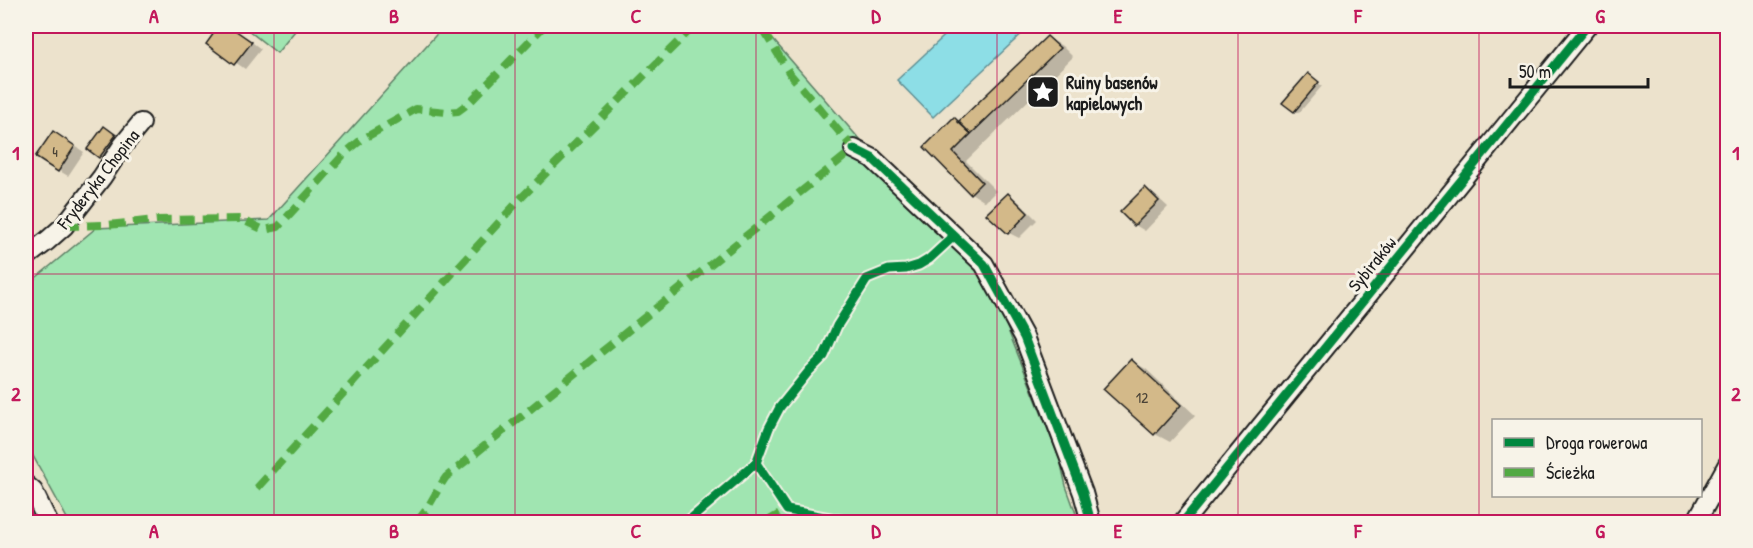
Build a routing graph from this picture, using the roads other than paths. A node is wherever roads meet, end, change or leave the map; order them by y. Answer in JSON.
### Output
{"nodes":[{"id":1,"x":1587,"y":26,"type":"edge"},
{"id":2,"x":141,"y":123,"type":"dead end"},
{"id":3,"x":854,"y":149,"type":"dead end"},
{"id":4,"x":26,"y":257,"type":"edge"},
{"id":5,"x":1728,"y":464,"type":"edge"},
{"id":6,"x":26,"y":485,"type":"edge"},
{"id":7,"x":48,"y":522,"type":"edge"},
{"id":8,"x":1091,"y":522,"type":"edge"},
{"id":9,"x":1183,"y":522,"type":"edge"},
{"id":10,"x":1696,"y":522,"type":"edge"}],
"edges":[{"from":1,"to":9,"type":"street","name":"Sybiraków"},
{"from":2,"to":4,"type":"street","name":"Fryderyka Chopina"},
{"from":3,"to":8,"type":"street"},
{"from":5,"to":10,"type":"street"},
{"from":6,"to":7,"type":"street"}]}
